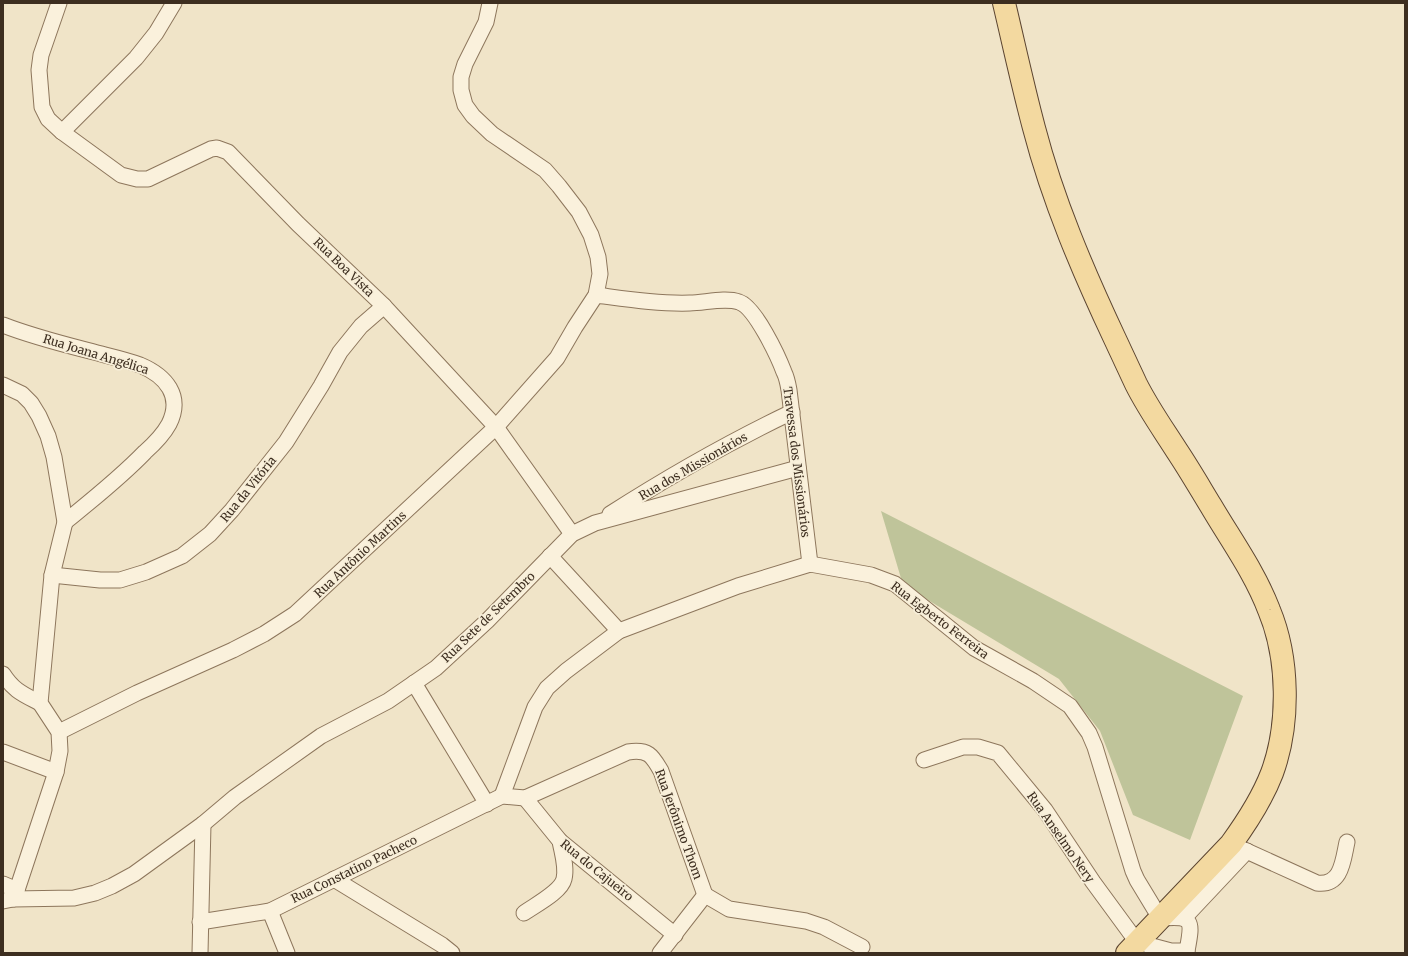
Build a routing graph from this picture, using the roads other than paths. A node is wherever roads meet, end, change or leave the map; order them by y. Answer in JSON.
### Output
{"nodes":[{"id":1,"x":59,"y":3,"type":"edge"},
{"id":2,"x":174,"y":3,"type":"edge"},
{"id":3,"x":490,"y":3,"type":"edge"},
{"id":4,"x":1004,"y":3,"type":"edge"},
{"id":5,"x":62,"y":132,"type":"junction"},
{"id":6,"x":596,"y":295,"type":"junction"},
{"id":7,"x":384,"y":306,"type":"junction"},
{"id":8,"x":3,"y":325,"type":"edge"},
{"id":9,"x":3,"y":385,"type":"edge"},
{"id":10,"x":792,"y":412,"type":"junction"},
{"id":11,"x":496,"y":427,"type":"junction"},
{"id":12,"x":798,"y":468,"type":"junction"},
{"id":13,"x":64,"y":522,"type":"junction"},
{"id":14,"x":595,"y":523,"type":"junction"},
{"id":15,"x":572,"y":534,"type":"junction"},
{"id":16,"x":550,"y":556,"type":"junction"},
{"id":17,"x":810,"y":564,"type":"junction"},
{"id":18,"x":52,"y":575,"type":"junction"},
{"id":19,"x":619,"y":631,"type":"junction"},
{"id":20,"x":3,"y":674,"type":"edge"},
{"id":21,"x":414,"y":683,"type":"junction"},
{"id":22,"x":40,"y":703,"type":"junction"},
{"id":23,"x":59,"y":732,"type":"junction"},
{"id":24,"x":3,"y":752,"type":"edge"},
{"id":25,"x":924,"y":760,"type":"dead end"},
{"id":26,"x":56,"y":772,"type":"junction"},
{"id":27,"x":502,"y":796,"type":"junction"},
{"id":28,"x":525,"y":798,"type":"junction"},
{"id":29,"x":487,"y":804,"type":"junction"},
{"id":30,"x":203,"y":824,"type":"junction"},
{"id":31,"x":560,"y":841,"type":"junction"},
{"id":32,"x":1347,"y":842,"type":"dead end"},
{"id":33,"x":1239,"y":848,"type":"junction"},
{"id":34,"x":334,"y":879,"type":"junction"},
{"id":35,"x":3,"y":884,"type":"edge"},
{"id":36,"x":704,"y":895,"type":"junction"},
{"id":37,"x":11,"y":897,"type":"edge"},
{"id":38,"x":270,"y":911,"type":"junction"},
{"id":39,"x":524,"y":913,"type":"dead end"},
{"id":40,"x":1160,"y":918,"type":"junction"},
{"id":41,"x":1184,"y":918,"type":"junction"},
{"id":42,"x":200,"y":922,"type":"junction"},
{"id":43,"x":675,"y":935,"type":"junction"},
{"id":44,"x":862,"y":947,"type":"dead end"},
{"id":45,"x":1132,"y":948,"type":"edge"},
{"id":46,"x":1187,"y":952,"type":"edge"},
{"id":47,"x":200,"y":953,"type":"edge"},
{"id":48,"x":287,"y":953,"type":"edge"},
{"id":49,"x":452,"y":953,"type":"edge"},
{"id":50,"x":660,"y":953,"type":"edge"}],
"edges":[{"from":1,"to":5,"type":"street","name":"Rua Boa Vista"},
{"from":2,"to":5,"type":"street"},
{"from":3,"to":6,"type":"street"},
{"from":4,"to":33,"type":"main road"},
{"from":5,"to":7,"type":"street","name":"Rua Boa Vista"},
{"from":6,"to":10,"type":"street","name":"Travessa dos Missionários"},
{"from":6,"to":11,"type":"street","name":"Rua Antônio Martins"},
{"from":7,"to":11,"type":"street","name":"Rua Boa Vista"},
{"from":7,"to":18,"type":"street","name":"Rua da Vitória"},
{"from":8,"to":13,"type":"street","name":"Rua Joana Angélica"},
{"from":9,"to":13,"type":"street"},
{"from":10,"to":12,"type":"street","name":"Travessa dos Missionários"},
{"from":10,"to":14,"type":"street","name":"Rua dos Missionários"},
{"from":11,"to":15,"type":"street","name":"Rua Boa Vista"},
{"from":11,"to":23,"type":"street","name":"Rua Antônio Martins"},
{"from":12,"to":14,"type":"street","name":"Rua Sete de Setembro"},
{"from":12,"to":17,"type":"street","name":"Travessa dos Missionários"},
{"from":13,"to":18,"type":"street"},
{"from":14,"to":15,"type":"street","name":"Rua Sete de Setembro"},
{"from":15,"to":16,"type":"street","name":"Rua Sete de Setembro"},
{"from":16,"to":19,"type":"street"},
{"from":16,"to":21,"type":"street","name":"Rua Sete de Setembro"},
{"from":17,"to":19,"type":"street","name":"Rua Egberto Ferreira"},
{"from":17,"to":40,"type":"street","name":"Rua Egberto Ferreira"},
{"from":18,"to":22,"type":"street"},
{"from":19,"to":27,"type":"street","name":"Rua Egberto Ferreira"},
{"from":20,"to":22,"type":"street"},
{"from":21,"to":29,"type":"street"},
{"from":21,"to":30,"type":"street","name":"Rua Sete de Setembro"},
{"from":22,"to":23,"type":"street"},
{"from":23,"to":26,"type":"street"},
{"from":24,"to":26,"type":"street"},
{"from":25,"to":45,"type":"street","name":"Rua Anselmo Nery"},
{"from":26,"to":37,"type":"street"},
{"from":27,"to":28,"type":"street"},
{"from":27,"to":29,"type":"street","name":"Rua Constatino Pacheco"},
{"from":28,"to":31,"type":"street","name":"Rua do Cajueiro"},
{"from":28,"to":36,"type":"street","name":"Rua Jerônimo Thom"},
{"from":29,"to":34,"type":"street","name":"Rua Constatino Pacheco"},
{"from":30,"to":37,"type":"street","name":"Rua Sete de Setembro"},
{"from":30,"to":42,"type":"street"},
{"from":31,"to":39,"type":"street"},
{"from":31,"to":43,"type":"street","name":"Rua do Cajueiro"},
{"from":32,"to":33,"type":"street"},
{"from":33,"to":40,"type":"main road"},
{"from":33,"to":41,"type":"street"},
{"from":34,"to":38,"type":"street","name":"Rua Constatino Pacheco"},
{"from":34,"to":49,"type":"street"},
{"from":35,"to":37,"type":"street"},
{"from":36,"to":43,"type":"street"},
{"from":36,"to":44,"type":"street"},
{"from":38,"to":42,"type":"street","name":"Rua Constatino Pacheco"},
{"from":38,"to":48,"type":"street"},
{"from":40,"to":41,"type":"street"},
{"from":40,"to":45,"type":"main road"},
{"from":41,"to":46,"type":"street"},
{"from":42,"to":47,"type":"street"},
{"from":43,"to":50,"type":"street"},
{"from":45,"to":46,"type":"street"}]}
